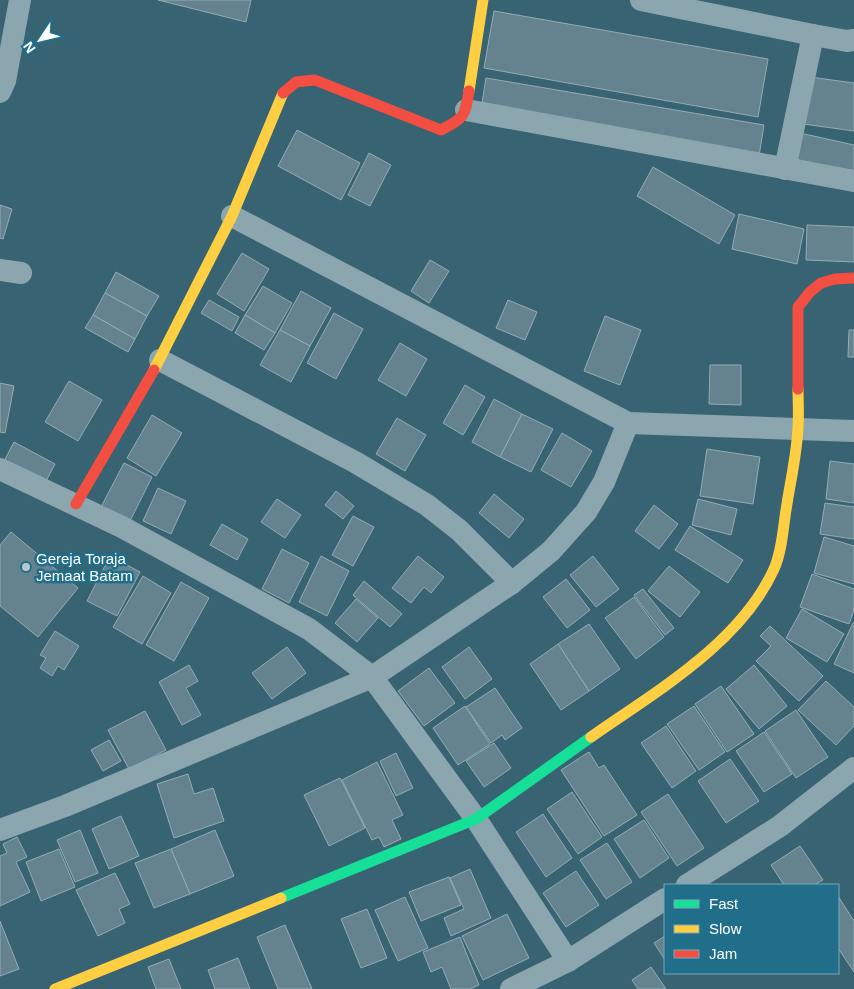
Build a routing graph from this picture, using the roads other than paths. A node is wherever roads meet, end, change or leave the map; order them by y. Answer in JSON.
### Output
{"nodes":[{"id":1,"x":20,"y":0,"type":"edge"},
{"id":2,"x":483,"y":0,"type":"edge"},
{"id":3,"x":641,"y":0,"type":"edge"},
{"id":4,"x":813,"y":35,"type":"junction"},
{"id":5,"x":854,"y":40,"type":"edge"},
{"id":6,"x":0,"y":92,"type":"edge"},
{"id":7,"x":466,"y":110,"type":"junction"},
{"id":8,"x":785,"y":169,"type":"junction"},
{"id":9,"x":854,"y":182,"type":"edge"},
{"id":10,"x":232,"y":216,"type":"junction"},
{"id":11,"x":854,"y":278,"type":"edge"},
{"id":12,"x":160,"y":360,"type":"junction"},
{"id":13,"x":628,"y":423,"type":"junction"},
{"id":14,"x":798,"y":428,"type":"junction"},
{"id":15,"x":854,"y":430,"type":"edge"},
{"id":16,"x":0,"y":469,"type":"edge"},
{"id":17,"x":76,"y":504,"type":"junction"},
{"id":18,"x":512,"y":583,"type":"junction"},
{"id":19,"x":372,"y":677,"type":"junction"},
{"id":20,"x":854,"y":768,"type":"edge"},
{"id":21,"x":476,"y":819,"type":"junction"},
{"id":22,"x":0,"y":830,"type":"edge"},
{"id":23,"x":689,"y":884,"type":"edge"},
{"id":24,"x":664,"y":900,"type":"edge"},
{"id":25,"x":568,"y":961,"type":"junction"},
{"id":26,"x":55,"y":989,"type":"edge"},
{"id":27,"x":511,"y":989,"type":"edge"}],
"edges":[{"from":1,"to":6,"type":"street"},
{"from":2,"to":7,"type":"street"},
{"from":3,"to":4,"type":"street"},
{"from":4,"to":5,"type":"street"},
{"from":4,"to":8,"type":"street"},
{"from":7,"to":8,"type":"street"},
{"from":7,"to":10,"type":"street"},
{"from":8,"to":9,"type":"street"},
{"from":10,"to":12,"type":"street"},
{"from":10,"to":13,"type":"street"},
{"from":11,"to":14,"type":"street"},
{"from":12,"to":17,"type":"street"},
{"from":12,"to":18,"type":"street"},
{"from":13,"to":14,"type":"street"},
{"from":13,"to":18,"type":"street"},
{"from":14,"to":15,"type":"street"},
{"from":14,"to":21,"type":"street"},
{"from":16,"to":17,"type":"street"},
{"from":17,"to":19,"type":"street"},
{"from":18,"to":19,"type":"street"},
{"from":19,"to":21,"type":"street"},
{"from":19,"to":22,"type":"street"},
{"from":20,"to":23,"type":"street"},
{"from":21,"to":25,"type":"street"},
{"from":21,"to":26,"type":"street"},
{"from":24,"to":25,"type":"street"},
{"from":25,"to":27,"type":"street"}]}
